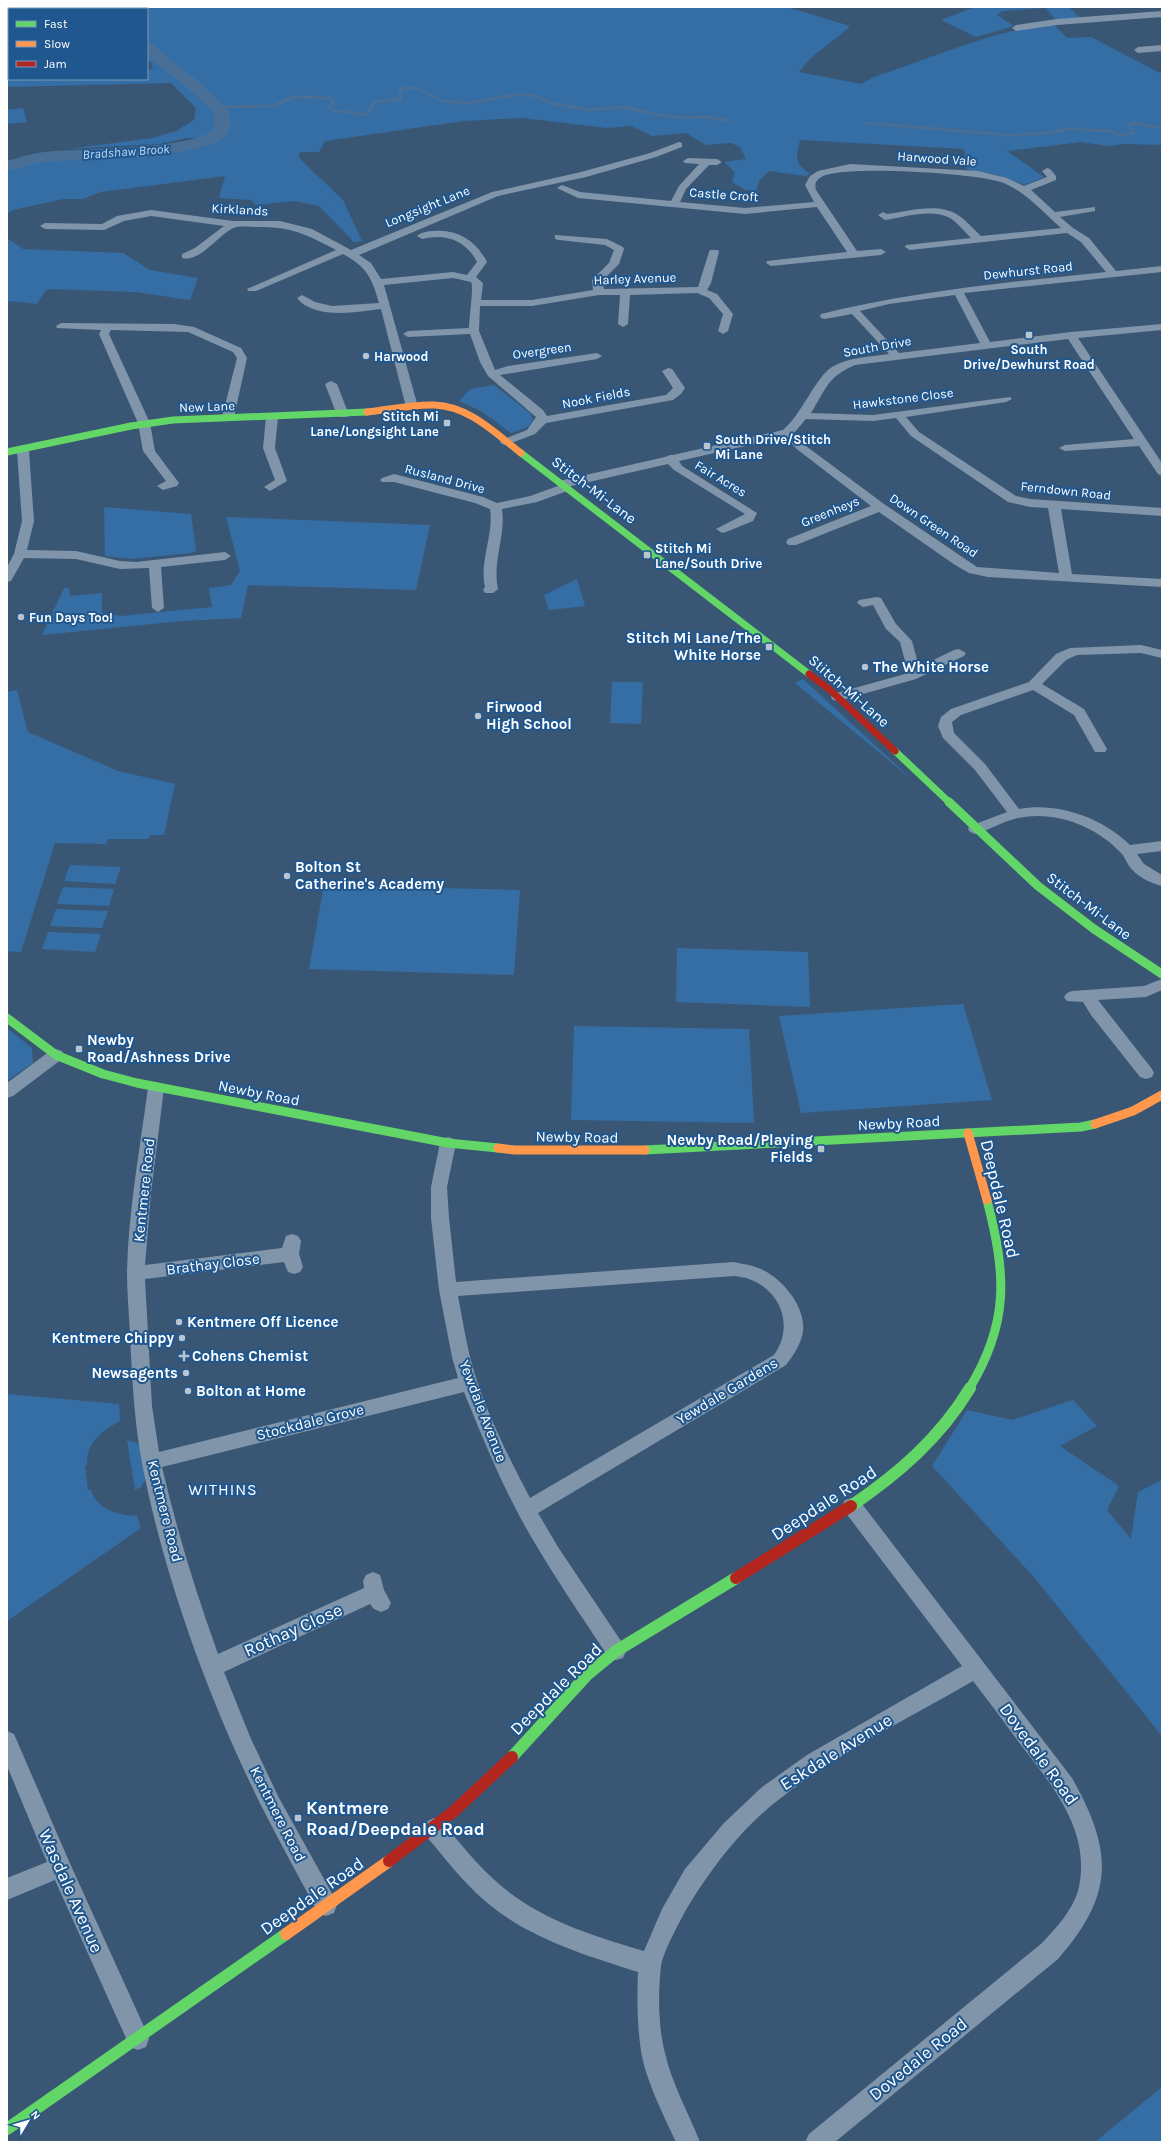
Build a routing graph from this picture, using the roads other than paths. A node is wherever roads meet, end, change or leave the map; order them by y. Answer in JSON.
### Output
{"nodes":[{"id":1,"x":1162,"y":14,"type":"edge"},
{"id":2,"x":1016,"y":28,"type":"dead end"},
{"id":3,"x":1162,"y":48,"type":"edge"},
{"id":4,"x":1138,"y":50,"type":"dead end"},
{"id":5,"x":679,"y":145,"type":"dead end"},
{"id":6,"x":688,"y":161,"type":"dead end"},
{"id":7,"x":717,"y":162,"type":"dead end"},
{"id":8,"x":705,"y":163,"type":"junction"},
{"id":9,"x":1047,"y":170,"type":"dead end"},
{"id":10,"x":563,"y":190,"type":"dead end"},
{"id":11,"x":1024,"y":190,"type":"junction"},
{"id":12,"x":674,"y":204,"type":"junction"},
{"id":13,"x":820,"y":204,"type":"junction"},
{"id":14,"x":1092,"y":209,"type":"dead end"},
{"id":15,"x":883,"y":215,"type":"dead end"},
{"id":16,"x":1053,"y":215,"type":"junction"},
{"id":17,"x":110,"y":216,"type":"dead end"},
{"id":18,"x":122,"y":218,"type":"junction"},
{"id":19,"x":233,"y":224,"type":"junction"},
{"id":20,"x":42,"y":226,"type":"dead end"},
{"id":21,"x":1069,"y":230,"type":"junction"},
{"id":22,"x":422,"y":236,"type":"dead end"},
{"id":23,"x":563,"y":239,"type":"dead end"},
{"id":24,"x":978,"y":240,"type":"junction"},
{"id":25,"x":910,"y":247,"type":"dead end"},
{"id":26,"x":347,"y":252,"type":"junction"},
{"id":27,"x":881,"y":252,"type":"dead end"},
{"id":28,"x":710,"y":255,"type":"dead end"},
{"id":29,"x":854,"y":255,"type":"junction"},
{"id":30,"x":186,"y":256,"type":"dead end"},
{"id":31,"x":771,"y":263,"type":"dead end"},
{"id":32,"x":1162,"y":269,"type":"edge"},
{"id":33,"x":1114,"y":275,"type":"junction"},
{"id":34,"x":471,"y":277,"type":"junction"},
{"id":35,"x":378,"y":282,"type":"junction"},
{"id":36,"x":252,"y":289,"type":"dead end"},
{"id":37,"x":625,"y":291,"type":"junction"},
{"id":38,"x":701,"y":291,"type":"junction"},
{"id":39,"x":958,"y":291,"type":"junction"},
{"id":40,"x":599,"y":292,"type":"junction"},
{"id":41,"x":312,"y":293,"type":"dead end"},
{"id":42,"x":475,"y":303,"type":"junction"},
{"id":43,"x":385,"y":305,"type":"junction"},
{"id":44,"x":854,"y":311,"type":"junction"},
{"id":45,"x":825,"y":316,"type":"dead end"},
{"id":46,"x":712,"y":323,"type":"dead end"},
{"id":47,"x":623,"y":324,"type":"dead end"},
{"id":48,"x":61,"y":326,"type":"dead end"},
{"id":49,"x":106,"y":326,"type":"junction"},
{"id":50,"x":1162,"y":327,"type":"edge"},
{"id":51,"x":474,"y":331,"type":"junction"},
{"id":52,"x":408,"y":334,"type":"dead end"},
{"id":53,"x":1072,"y":335,"type":"junction"},
{"id":54,"x":986,"y":345,"type":"junction"},
{"id":55,"x":597,"y":356,"type":"dead end"},
{"id":56,"x":896,"y":356,"type":"junction"},
{"id":57,"x":687,"y":373,"type":"dead end"},
{"id":58,"x":492,"y":374,"type":"junction"},
{"id":59,"x":331,"y":384,"type":"dead end"},
{"id":60,"x":1006,"y":399,"type":"dead end"},
{"id":61,"x":412,"y":407,"type":"junction"},
{"id":62,"x":899,"y":414,"type":"junction"},
{"id":63,"x":342,"y":415,"type":"junction"},
{"id":64,"x":803,"y":416,"type":"junction"},
{"id":65,"x":228,"y":417,"type":"junction"},
{"id":66,"x":272,"y":417,"type":"junction"},
{"id":67,"x":542,"y":420,"type":"junction"},
{"id":68,"x":144,"y":423,"type":"junction"},
{"id":69,"x":787,"y":433,"type":"junction"},
{"id":70,"x":506,"y":442,"type":"junction"},
{"id":71,"x":1141,"y":442,"type":"junction"},
{"id":72,"x":1065,"y":448,"type":"dead end"},
{"id":73,"x":24,"y":450,"type":"junction"},
{"id":74,"x":7,"y":452,"type":"edge"},
{"id":75,"x":670,"y":458,"type":"junction"},
{"id":76,"x":1162,"y":472,"type":"edge"},
{"id":77,"x":386,"y":480,"type":"dead end"},
{"id":78,"x":564,"y":485,"type":"junction"},
{"id":79,"x":163,"y":486,"type":"dead end"},
{"id":80,"x":270,"y":487,"type":"dead end"},
{"id":81,"x":1054,"y":505,"type":"junction"},
{"id":82,"x":496,"y":507,"type":"junction"},
{"id":83,"x":880,"y":507,"type":"junction"},
{"id":84,"x":1162,"y":512,"type":"edge"},
{"id":85,"x":722,"y":529,"type":"dead end"},
{"id":86,"x":792,"y":542,"type":"dead end"},
{"id":87,"x":20,"y":554,"type":"junction"},
{"id":88,"x":225,"y":556,"type":"dead end"},
{"id":89,"x":155,"y":565,"type":"junction"},
{"id":90,"x":1066,"y":577,"type":"junction"},
{"id":91,"x":7,"y":578,"type":"edge"},
{"id":92,"x":1162,"y":583,"type":"edge"},
{"id":93,"x":489,"y":590,"type":"dead end"},
{"id":94,"x":863,"y":603,"type":"dead end"},
{"id":95,"x":158,"y":608,"type":"dead end"},
{"id":96,"x":959,"y":653,"type":"dead end"},
{"id":97,"x":1162,"y":654,"type":"edge"},
{"id":98,"x":911,"y":676,"type":"junction"},
{"id":99,"x":1034,"y":685,"type":"junction"},
{"id":100,"x":838,"y":697,"type":"junction"},
{"id":101,"x":1099,"y":749,"type":"dead end"},
{"id":102,"x":1016,"y":814,"type":"junction"},
{"id":103,"x":975,"y":829,"type":"junction"},
{"id":104,"x":1162,"y":846,"type":"edge"},
{"id":105,"x":1128,"y":850,"type":"junction"},
{"id":106,"x":1162,"y":881,"type":"edge"},
{"id":107,"x":1162,"y":974,"type":"edge"},
{"id":108,"x":1162,"y":984,"type":"edge"},
{"id":109,"x":1087,"y":996,"type":"junction"},
{"id":110,"x":1072,"y":997,"type":"dead end"},
{"id":111,"x":7,"y":1018,"type":"edge"},
{"id":112,"x":56,"y":1055,"type":"junction"},
{"id":113,"x":1147,"y":1067,"type":"dead end"},
{"id":114,"x":156,"y":1088,"type":"junction"},
{"id":115,"x":7,"y":1092,"type":"edge"},
{"id":116,"x":1162,"y":1095,"type":"edge"},
{"id":117,"x":968,"y":1133,"type":"junction"},
{"id":118,"x":448,"y":1143,"type":"junction"},
{"id":119,"x":292,"y":1254,"type":"dead end"},
{"id":120,"x":136,"y":1274,"type":"junction"},
{"id":121,"x":448,"y":1290,"type":"junction"},
{"id":122,"x":469,"y":1383,"type":"junction"},
{"id":123,"x":152,"y":1462,"type":"junction"},
{"id":124,"x":852,"y":1506,"type":"junction"},
{"id":125,"x":526,"y":1510,"type":"junction"},
{"id":126,"x":376,"y":1592,"type":"dead end"},
{"id":127,"x":616,"y":1651,"type":"junction"},
{"id":128,"x":212,"y":1667,"type":"junction"},
{"id":129,"x":976,"y":1668,"type":"junction"},
{"id":130,"x":7,"y":1742,"type":"edge"},
{"id":131,"x":434,"y":1829,"type":"junction"},
{"id":132,"x":60,"y":1867,"type":"junction"},
{"id":133,"x":7,"y":1889,"type":"edge"},
{"id":134,"x":326,"y":1905,"type":"junction"},
{"id":135,"x":650,"y":1964,"type":"junction"},
{"id":136,"x":138,"y":2039,"type":"junction"},
{"id":137,"x":7,"y":2129,"type":"edge"},
{"id":138,"x":688,"y":2142,"type":"edge"},
{"id":139,"x":817,"y":2142,"type":"edge"}],
"edges":[{"from":1,"to":2,"type":"street"},
{"from":3,"to":4,"type":"street"},
{"from":5,"to":26,"type":"street","name":"Longsight Lane"},
{"from":6,"to":8,"type":"street","name":"Castle Croft"},
{"from":7,"to":8,"type":"street","name":"Castle Croft"},
{"from":8,"to":12,"type":"street","name":"Castle Croft"},
{"from":9,"to":11,"type":"street"},
{"from":10,"to":12,"type":"street","name":"Castle Croft"},
{"from":11,"to":13,"type":"street","name":"Harwood Vale"},
{"from":11,"to":16,"type":"street","name":"Harwood Vale"},
{"from":12,"to":13,"type":"street","name":"Castle Croft"},
{"from":13,"to":29,"type":"street","name":"Harwood Vale"},
{"from":14,"to":16,"type":"street"},
{"from":15,"to":24,"type":"street"},
{"from":16,"to":21,"type":"street","name":"Harwood Vale"},
{"from":17,"to":18,"type":"street","name":"Kirklands"},
{"from":18,"to":19,"type":"street","name":"Kirklands"},
{"from":18,"to":20,"type":"street","name":"Kirklands"},
{"from":19,"to":26,"type":"street","name":"Kirklands"},
{"from":19,"to":30,"type":"street"},
{"from":21,"to":24,"type":"street"},
{"from":21,"to":33,"type":"street","name":"Harwood Vale"},
{"from":22,"to":34,"type":"street"},
{"from":23,"to":40,"type":"street"},
{"from":24,"to":25,"type":"street"},
{"from":26,"to":35,"type":"street"},
{"from":26,"to":36,"type":"street","name":"Longsight Lane"},
{"from":27,"to":29,"type":"street"},
{"from":28,"to":38,"type":"street"},
{"from":29,"to":31,"type":"street"},
{"from":32,"to":33,"type":"street","name":"Dewhurst Road"},
{"from":33,"to":39,"type":"street","name":"Dewhurst Road"},
{"from":34,"to":35,"type":"street"},
{"from":34,"to":42,"type":"street"},
{"from":35,"to":43,"type":"street"},
{"from":37,"to":38,"type":"street","name":"Harley Avenue"},
{"from":37,"to":40,"type":"street","name":"Harley Avenue"},
{"from":37,"to":47,"type":"street"},
{"from":38,"to":46,"type":"street"},
{"from":39,"to":44,"type":"street","name":"Dewhurst Road"},
{"from":39,"to":54,"type":"street"},
{"from":40,"to":42,"type":"street","name":"Harley Avenue"},
{"from":41,"to":43,"type":"street"},
{"from":42,"to":51,"type":"street"},
{"from":43,"to":61,"type":"street"},
{"from":44,"to":45,"type":"street","name":"Dewhurst Road"},
{"from":44,"to":56,"type":"street"},
{"from":48,"to":49,"type":"street"},
{"from":49,"to":65,"type":"street"},
{"from":49,"to":68,"type":"street"},
{"from":50,"to":53,"type":"street","name":"South Drive"},
{"from":51,"to":52,"type":"street"},
{"from":51,"to":58,"type":"street"},
{"from":53,"to":54,"type":"street","name":"South Drive"},
{"from":53,"to":71,"type":"street"},
{"from":54,"to":56,"type":"street","name":"South Drive"},
{"from":55,"to":58,"type":"street","name":"Overgreen"},
{"from":56,"to":64,"type":"street","name":"South Drive"},
{"from":57,"to":67,"type":"street","name":"Nook Fields"},
{"from":58,"to":67,"type":"street"},
{"from":59,"to":63,"type":"street"},
{"from":60,"to":62,"type":"street","name":"Hawkstone Close"},
{"from":61,"to":63,"type":"street","name":"New Lane"},
{"from":61,"to":70,"type":"street","name":"Stitch-Mi-Lane"},
{"from":62,"to":64,"type":"street","name":"Hawkstone Close"},
{"from":62,"to":81,"type":"street","name":"Ferndown Road"},
{"from":63,"to":66,"type":"street","name":"New Lane"},
{"from":64,"to":69,"type":"street","name":"South Drive"},
{"from":65,"to":66,"type":"street","name":"New Lane"},
{"from":65,"to":68,"type":"street","name":"New Lane"},
{"from":66,"to":80,"type":"street"},
{"from":67,"to":70,"type":"street"},
{"from":68,"to":73,"type":"street","name":"New Lane"},
{"from":68,"to":79,"type":"street"},
{"from":69,"to":75,"type":"street"},
{"from":69,"to":83,"type":"street","name":"Down Green Road"},
{"from":70,"to":78,"type":"street","name":"Stitch-Mi-Lane"},
{"from":71,"to":72,"type":"street"},
{"from":71,"to":76,"type":"street"},
{"from":73,"to":74,"type":"street","name":"New Lane"},
{"from":73,"to":87,"type":"street"},
{"from":75,"to":78,"type":"street"},
{"from":75,"to":85,"type":"street","name":"Fair Acres"},
{"from":77,"to":82,"type":"street","name":"Rusland Drive"},
{"from":78,"to":82,"type":"street","name":"Rusland Drive"},
{"from":78,"to":100,"type":"street","name":"Stitch-Mi-Lane"},
{"from":81,"to":84,"type":"street","name":"Ferndown Road"},
{"from":81,"to":90,"type":"street"},
{"from":82,"to":93,"type":"street","name":"Rusland Drive"},
{"from":83,"to":86,"type":"street","name":"Greenheys"},
{"from":83,"to":90,"type":"street","name":"Down Green Road"},
{"from":87,"to":89,"type":"street"},
{"from":87,"to":91,"type":"street"},
{"from":88,"to":89,"type":"street"},
{"from":89,"to":95,"type":"street"},
{"from":90,"to":92,"type":"street","name":"Down Green Road"},
{"from":94,"to":98,"type":"street"},
{"from":96,"to":98,"type":"street"},
{"from":97,"to":99,"type":"street"},
{"from":98,"to":100,"type":"street"},
{"from":99,"to":101,"type":"street"},
{"from":99,"to":102,"type":"street"},
{"from":100,"to":103,"type":"street","name":"Stitch-Mi-Lane"},
{"from":102,"to":103,"type":"street"},
{"from":102,"to":105,"type":"street"},
{"from":103,"to":107,"type":"street","name":"Stitch-Mi-Lane"},
{"from":104,"to":105,"type":"street"},
{"from":105,"to":106,"type":"street"},
{"from":108,"to":109,"type":"street"},
{"from":109,"to":110,"type":"street"},
{"from":109,"to":113,"type":"street"},
{"from":111,"to":112,"type":"street","name":"Newby Road"},
{"from":112,"to":114,"type":"street","name":"Newby Road"},
{"from":112,"to":115,"type":"street"},
{"from":114,"to":118,"type":"street","name":"Newby Road"},
{"from":114,"to":120,"type":"street","name":"Kentmere Road"},
{"from":116,"to":117,"type":"street","name":"Newby Road"},
{"from":117,"to":118,"type":"street","name":"Newby Road"},
{"from":117,"to":124,"type":"street","name":"Deepdale Road"},
{"from":118,"to":121,"type":"street","name":"Yewdale Avenue"},
{"from":119,"to":120,"type":"street","name":"Brathay Close"},
{"from":120,"to":123,"type":"street","name":"Kentmere Road"},
{"from":121,"to":122,"type":"street","name":"Yewdale Avenue"},
{"from":121,"to":125,"type":"street","name":"Yewdale Gardens"},
{"from":122,"to":123,"type":"street","name":"Stockdale Grove"},
{"from":122,"to":125,"type":"street","name":"Yewdale Avenue"},
{"from":123,"to":128,"type":"street","name":"Kentmere Road"},
{"from":124,"to":127,"type":"street","name":"Deepdale Road"},
{"from":124,"to":129,"type":"street","name":"Dovedale Road"},
{"from":125,"to":127,"type":"street","name":"Yewdale Avenue"},
{"from":126,"to":128,"type":"street","name":"Rothay Close"},
{"from":127,"to":131,"type":"street","name":"Deepdale Road"},
{"from":128,"to":134,"type":"street","name":"Kentmere Road"},
{"from":129,"to":135,"type":"street","name":"Eskdale Avenue"},
{"from":129,"to":139,"type":"street","name":"Dovedale Road"},
{"from":130,"to":132,"type":"street","name":"Wasdale Avenue"},
{"from":131,"to":134,"type":"street","name":"Deepdale Road"},
{"from":131,"to":135,"type":"street"},
{"from":132,"to":133,"type":"street"},
{"from":132,"to":136,"type":"street","name":"Wasdale Avenue"},
{"from":134,"to":136,"type":"street","name":"Deepdale Road"},
{"from":135,"to":138,"type":"street","name":"Eskdale Avenue"},
{"from":136,"to":137,"type":"street","name":"Deepdale Road"}]}
